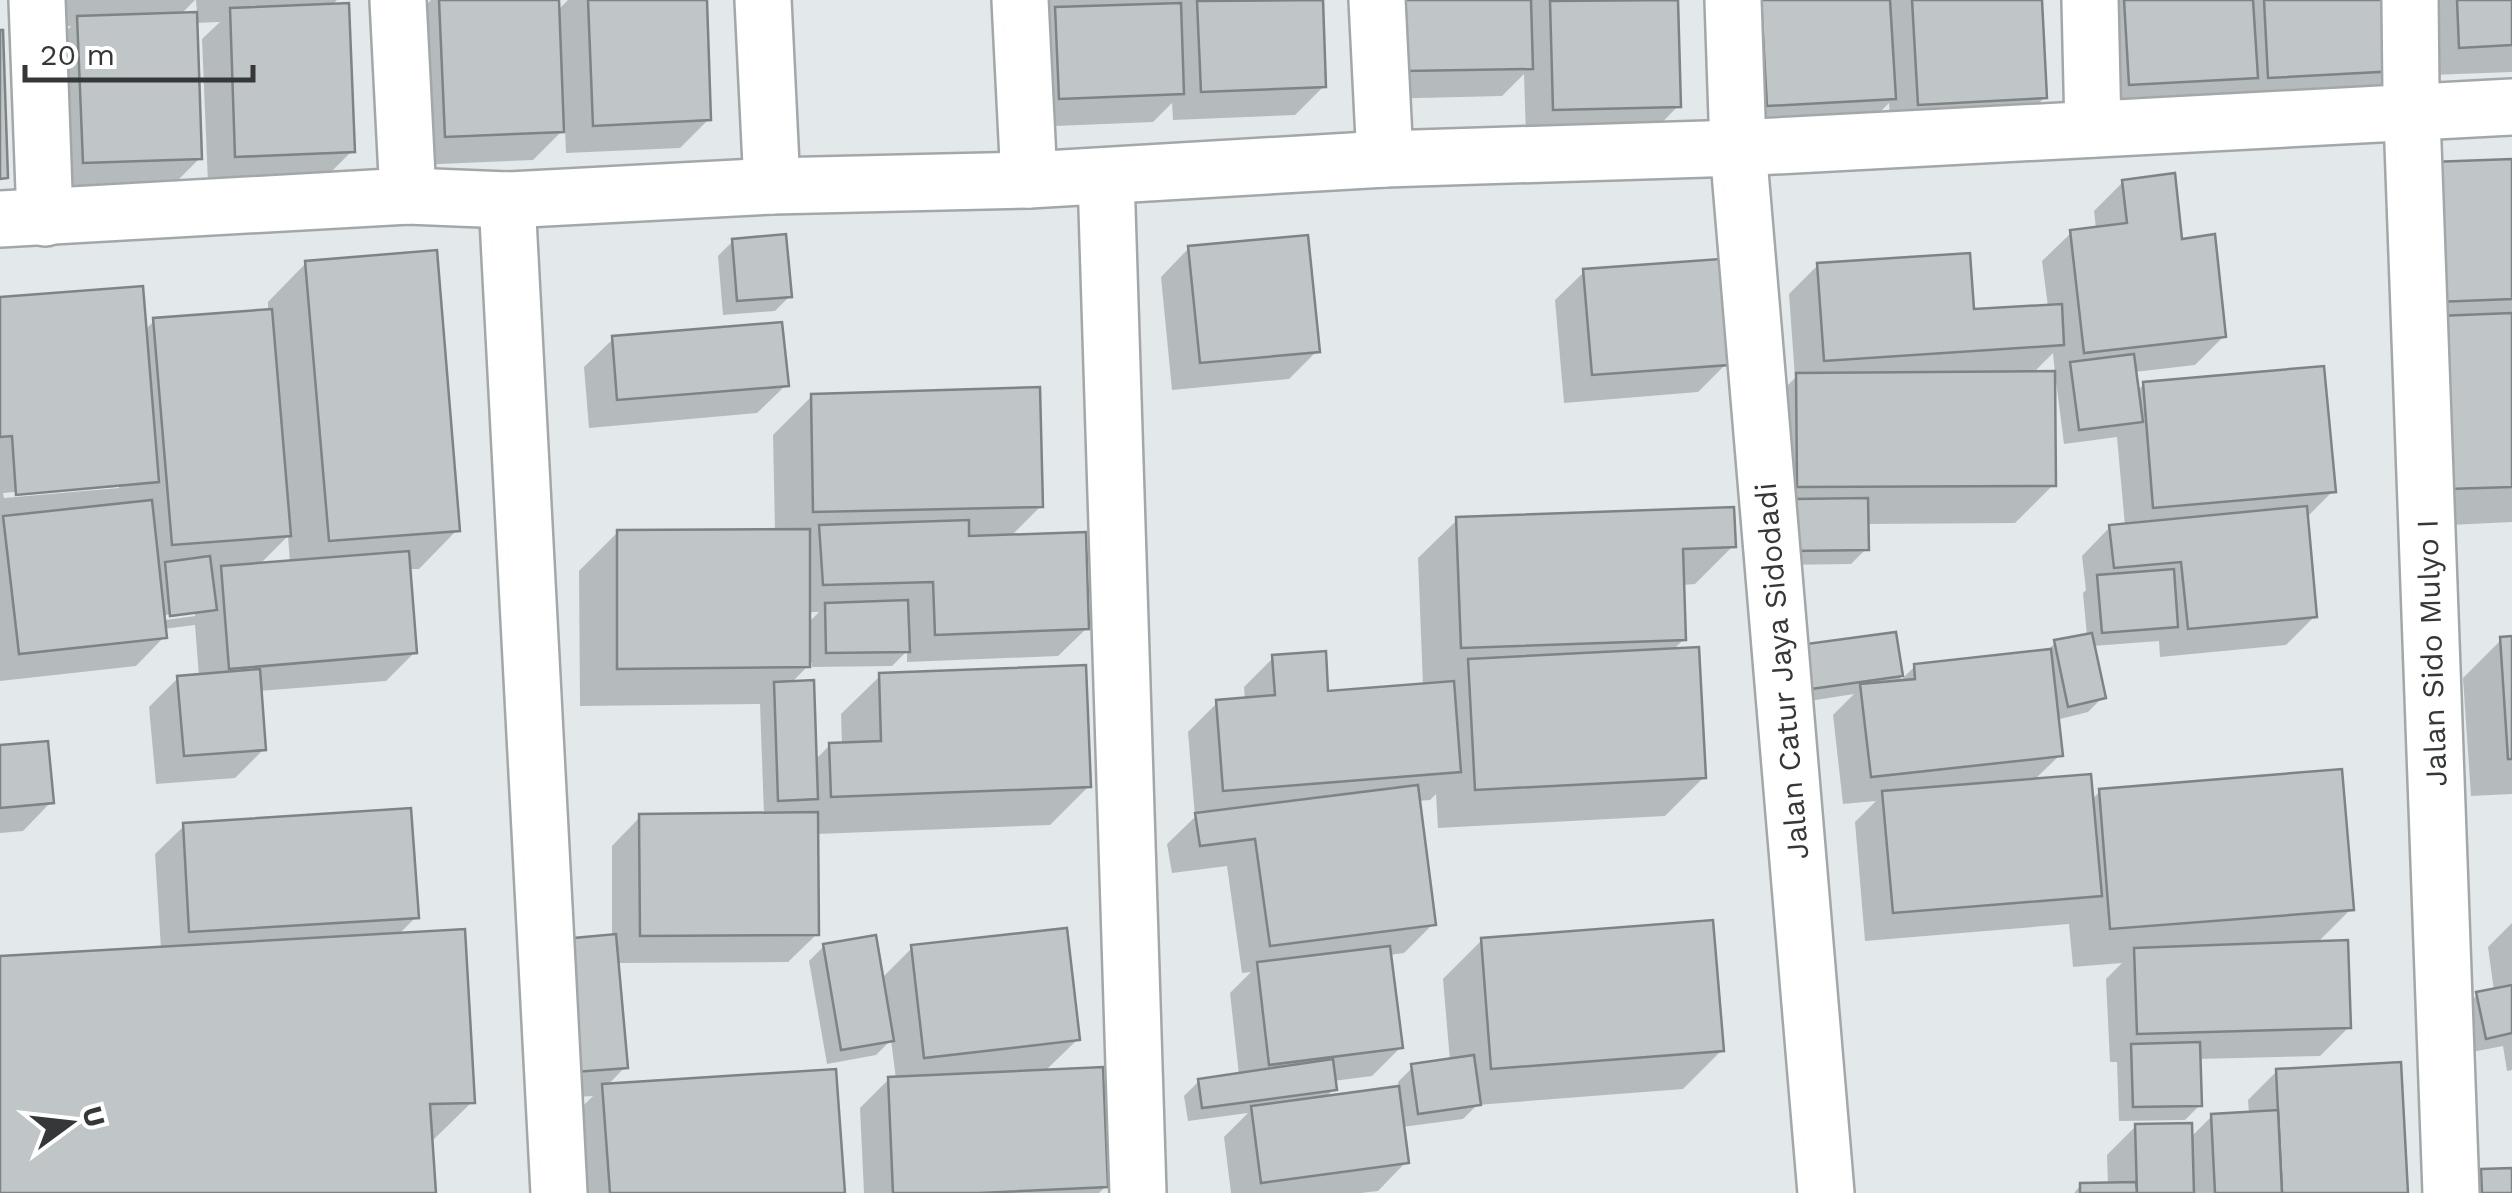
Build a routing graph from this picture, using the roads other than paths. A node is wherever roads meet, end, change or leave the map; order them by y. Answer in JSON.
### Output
{"nodes":[{"id":1,"x":37,"y":0,"type":"edge"},
{"id":2,"x":398,"y":0,"type":"edge"},
{"id":3,"x":763,"y":0,"type":"edge"},
{"id":4,"x":1020,"y":0,"type":"edge"},
{"id":5,"x":1377,"y":0,"type":"edge"},
{"id":6,"x":1733,"y":0,"type":"edge"},
{"id":7,"x":2090,"y":0,"type":"edge"},
{"id":8,"x":2410,"y":0,"type":"edge"},
{"id":9,"x":2512,"y":107,"type":"edge"},
{"id":10,"x":2412,"y":112,"type":"junction"},
{"id":11,"x":2094,"y":128,"type":"junction"},
{"id":12,"x":1738,"y":148,"type":"junction"},
{"id":13,"x":1385,"y":159,"type":"junction"},
{"id":14,"x":1106,"y":176,"type":"junction"},
{"id":15,"x":1029,"y":180,"type":"junction"},
{"id":16,"x":772,"y":186,"type":"junction"},
{"id":17,"x":408,"y":196,"type":"junction"},
{"id":18,"x":507,"y":200,"type":"junction"},
{"id":19,"x":23,"y":218,"type":"edge"},
{"id":20,"x":558,"y":1193,"type":"edge"},
{"id":21,"x":1138,"y":1193,"type":"edge"},
{"id":22,"x":1826,"y":1193,"type":"edge"},
{"id":23,"x":2451,"y":1193,"type":"edge"}],
"edges":[{"from":1,"to":19,"type":"street"},
{"from":2,"to":17,"type":"street"},
{"from":3,"to":16,"type":"street"},
{"from":4,"to":15,"type":"street"},
{"from":5,"to":13,"type":"street"},
{"from":6,"to":12,"type":"street","name":"Jalan Catur Jaya Sidodadi"},
{"from":7,"to":11,"type":"street"},
{"from":8,"to":10,"type":"street","name":"Jalan Sido Mulyo I"},
{"from":9,"to":10,"type":"street"},
{"from":10,"to":11,"type":"street"},
{"from":10,"to":23,"type":"street","name":"Jalan Sido Mulyo I"},
{"from":11,"to":12,"type":"street"},
{"from":12,"to":13,"type":"street"},
{"from":12,"to":22,"type":"street","name":"Jalan Catur Jaya Sidodadi"},
{"from":13,"to":14,"type":"street"},
{"from":14,"to":15,"type":"street"},
{"from":14,"to":21,"type":"street"},
{"from":15,"to":16,"type":"street"},
{"from":16,"to":18,"type":"street"},
{"from":17,"to":18,"type":"street"},
{"from":17,"to":19,"type":"street"},
{"from":18,"to":20,"type":"street"}]}
